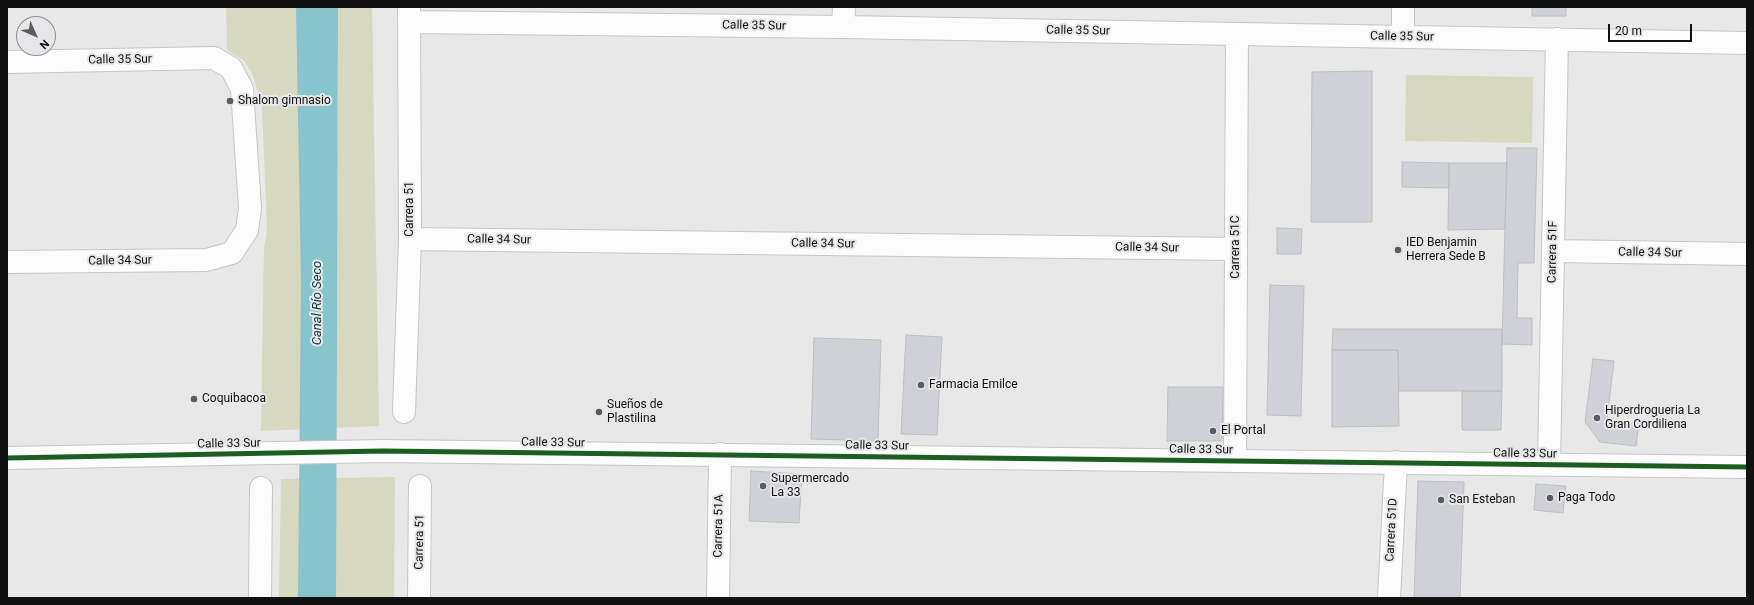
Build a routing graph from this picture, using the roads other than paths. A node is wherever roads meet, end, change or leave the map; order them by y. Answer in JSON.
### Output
{"nodes":[{"id":1,"x":1403,"y":7,"type":"edge"},
{"id":2,"x":409,"y":14,"type":"edge"},
{"id":3,"x":843,"y":17,"type":"edge"},
{"id":4,"x":1237,"y":34,"type":"junction"},
{"id":5,"x":1403,"y":37,"type":"junction"},
{"id":6,"x":1557,"y":39,"type":"junction"},
{"id":7,"x":1747,"y":43,"type":"edge"},
{"id":8,"x":7,"y":62,"type":"edge"},
{"id":9,"x":410,"y":239,"type":"junction"},
{"id":10,"x":1236,"y":249,"type":"junction"},
{"id":11,"x":1553,"y":251,"type":"junction"},
{"id":12,"x":232,"y":253,"type":"joint"},
{"id":13,"x":1747,"y":254,"type":"edge"},
{"id":14,"x":7,"y":262,"type":"edge"},
{"id":15,"x":404,"y":412,"type":"dead end"},
{"id":16,"x":720,"y":454,"type":"junction"},
{"id":17,"x":7,"y":458,"type":"edge"},
{"id":18,"x":1235,"y":461,"type":"junction"},
{"id":19,"x":1396,"y":462,"type":"junction"},
{"id":20,"x":1549,"y":464,"type":"junction"},
{"id":21,"x":1747,"y":466,"type":"edge"},
{"id":22,"x":420,"y":486,"type":"dead end"},
{"id":23,"x":261,"y":488,"type":"dead end"},
{"id":24,"x":260,"y":598,"type":"edge"},
{"id":25,"x":419,"y":598,"type":"edge"},
{"id":26,"x":718,"y":598,"type":"edge"},
{"id":27,"x":1389,"y":598,"type":"edge"}],
"edges":[{"from":1,"to":5,"type":"street"},
{"from":2,"to":3,"type":"street","name":"Calle 35 Sur"},
{"from":2,"to":9,"type":"street","name":"Carrera 51"},
{"from":3,"to":4,"type":"street","name":"Calle 35 Sur"},
{"from":4,"to":5,"type":"street","name":"Calle 35 Sur"},
{"from":4,"to":10,"type":"street","name":"Carrera 51C"},
{"from":5,"to":6,"type":"street","name":"Calle 35 Sur"},
{"from":6,"to":7,"type":"street","name":"Calle 35 Sur"},
{"from":6,"to":11,"type":"street","name":"Carrera 51F"},
{"from":8,"to":12,"type":"street","name":"Calle 35 Sur"},
{"from":9,"to":10,"type":"street","name":"Calle 34 Sur"},
{"from":9,"to":15,"type":"street","name":"Carrera 51"},
{"from":10,"to":18,"type":"street","name":"Carrera 51C"},
{"from":11,"to":13,"type":"street","name":"Calle 34 Sur"},
{"from":11,"to":20,"type":"street","name":"Carrera 51F"},
{"from":12,"to":14,"type":"street","name":"Calle 34 Sur"},
{"from":16,"to":17,"type":"street","name":"Calle 33 Sur"},
{"from":16,"to":18,"type":"street","name":"Calle 33 Sur"},
{"from":16,"to":26,"type":"street","name":"Carrera 51A"},
{"from":18,"to":19,"type":"street","name":"Calle 33 Sur"},
{"from":19,"to":20,"type":"street","name":"Calle 33 Sur"},
{"from":19,"to":27,"type":"street","name":"Carrera 51D"},
{"from":20,"to":21,"type":"street","name":"Calle 33 Sur"},
{"from":22,"to":25,"type":"street","name":"Carrera 51"},
{"from":23,"to":24,"type":"street"}]}
